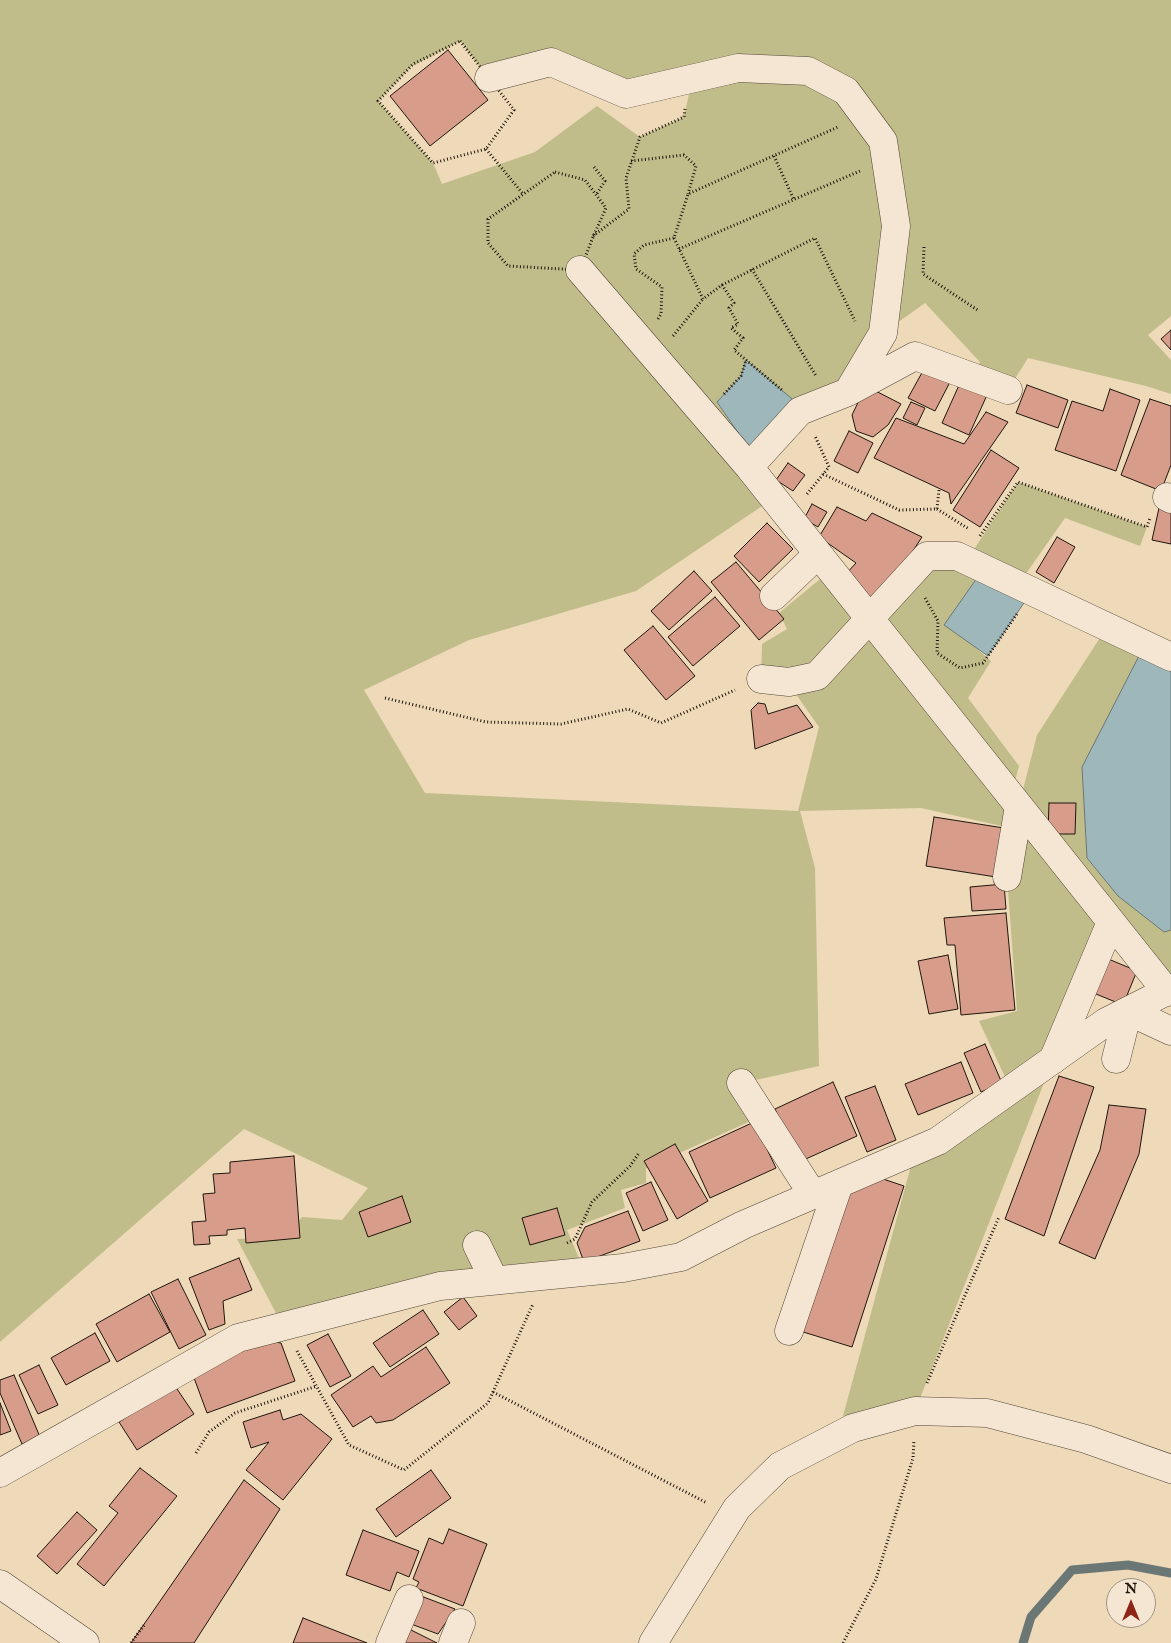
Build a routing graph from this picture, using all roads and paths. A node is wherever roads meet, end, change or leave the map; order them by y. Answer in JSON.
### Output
{"nodes":[{"id":1,"x":489,"y":78,"type":"junction"},
{"id":2,"x":692,"y":79,"type":"junction"},
{"id":3,"x":864,"y":115,"type":"junction"},
{"id":4,"x":486,"y":149,"type":"junction"},
{"id":5,"x":774,"y":156,"type":"junction"},
{"id":6,"x":886,"y":160,"type":"junction"},
{"id":7,"x":631,"y":161,"type":"junction"},
{"id":8,"x":594,"y":167,"type":"dead end"},
{"id":9,"x":523,"y":194,"type":"junction"},
{"id":10,"x":688,"y":194,"type":"junction"},
{"id":11,"x":596,"y":195,"type":"junction"},
{"id":12,"x":794,"y":200,"type":"junction"},
{"id":13,"x":593,"y":237,"type":"junction"},
{"id":14,"x":674,"y":238,"type":"junction"},
{"id":15,"x":679,"y":249,"type":"junction"},
{"id":16,"x":752,"y":269,"type":"junction"},
{"id":17,"x":580,"y":270,"type":"junction"},
{"id":18,"x":722,"y":285,"type":"junction"},
{"id":19,"x":703,"y":299,"type":"junction"},
{"id":20,"x":649,"y":350,"type":"junction"},
{"id":21,"x":870,"y":354,"type":"junction"},
{"id":22,"x":1008,"y":390,"type":"dead end"},
{"id":23,"x":839,"y":395,"type":"junction"},
{"id":24,"x":804,"y":409,"type":"junction"},
{"id":25,"x":749,"y":467,"type":"junction"},
{"id":26,"x":829,"y":467,"type":"dead end"},
{"id":27,"x":823,"y":474,"type":"junction"},
{"id":28,"x":939,"y":490,"type":"dead end"},
{"id":29,"x":1169,"y":498,"type":"edge"},
{"id":30,"x":938,"y":509,"type":"junction"},
{"id":31,"x":789,"y":517,"type":"junction"},
{"id":32,"x":818,"y":554,"type":"junction"},
{"id":33,"x":1032,"y":591,"type":"junction"},
{"id":34,"x":774,"y":596,"type":"dead end"},
{"id":35,"x":924,"y":596,"type":"dead end"},
{"id":36,"x":869,"y":618,"type":"junction"},
{"id":37,"x":1171,"y":657,"type":"edge"},
{"id":38,"x":761,"y":679,"type":"joint"},
{"id":39,"x":385,"y":698,"type":"dead end"},
{"id":40,"x":1019,"y":806,"type":"junction"},
{"id":41,"x":1007,"y":877,"type":"dead end"},
{"id":42,"x":1111,"y":922,"type":"junction"},
{"id":43,"x":1169,"y":991,"type":"edge"},
{"id":44,"x":1128,"y":1011,"type":"junction"},
{"id":45,"x":1171,"y":1032,"type":"edge"},
{"id":46,"x":1116,"y":1059,"type":"dead end"},
{"id":47,"x":1052,"y":1060,"type":"junction"},
{"id":48,"x":741,"y":1083,"type":"dead end"},
{"id":49,"x":639,"y":1153,"type":"dead end"},
{"id":50,"x":839,"y":1184,"type":"junction"},
{"id":51,"x":813,"y":1195,"type":"junction"},
{"id":52,"x":1000,"y":1217,"type":"dead end"},
{"id":53,"x":477,"y":1245,"type":"dead end"},
{"id":54,"x":546,"y":1275,"type":"junction"},
{"id":55,"x":494,"y":1280,"type":"junction"},
{"id":56,"x":284,"y":1326,"type":"junction"},
{"id":57,"x":789,"y":1332,"type":"dead end"},
{"id":58,"x":317,"y":1386,"type":"junction"},
{"id":59,"x":493,"y":1392,"type":"junction"},
{"id":60,"x":915,"y":1411,"type":"junction"},
{"id":61,"x":196,"y":1453,"type":"dead end"},
{"id":62,"x":1171,"y":1469,"type":"edge"},
{"id":63,"x":0,"y":1473,"type":"edge"},
{"id":64,"x":732,"y":1516,"type":"junction"},
{"id":65,"x":0,"y":1584,"type":"edge"},
{"id":66,"x":409,"y":1599,"type":"dead end"},
{"id":67,"x":145,"y":1624,"type":"dead end"},
{"id":68,"x":85,"y":1643,"type":"edge"},
{"id":69,"x":131,"y":1643,"type":"edge"},
{"id":70,"x":390,"y":1643,"type":"edge"},
{"id":71,"x":653,"y":1643,"type":"edge"},
{"id":72,"x":843,"y":1643,"type":"edge"}],
"edges":[{"from":1,"to":2,"type":"street"},
{"from":1,"to":4,"type":"path"},
{"from":1,"to":4,"type":"path"},
{"from":2,"to":3,"type":"street"},
{"from":2,"to":7,"type":"path"},
{"from":3,"to":5,"type":"path"},
{"from":3,"to":6,"type":"street"},
{"from":4,"to":9,"type":"path"},
{"from":5,"to":10,"type":"path"},
{"from":5,"to":12,"type":"path"},
{"from":6,"to":12,"type":"path"},
{"from":6,"to":21,"type":"street"},
{"from":7,"to":10,"type":"path"},
{"from":7,"to":13,"type":"path"},
{"from":8,"to":11,"type":"path"},
{"from":9,"to":11,"type":"path"},
{"from":9,"to":17,"type":"path"},
{"from":10,"to":14,"type":"path"},
{"from":11,"to":13,"type":"path"},
{"from":12,"to":15,"type":"path"},
{"from":13,"to":17,"type":"path"},
{"from":14,"to":15,"type":"path"},
{"from":14,"to":20,"type":"path"},
{"from":15,"to":19,"type":"path"},
{"from":16,"to":18,"type":"path"},
{"from":16,"to":21,"type":"path"},
{"from":16,"to":23,"type":"path"},
{"from":17,"to":20,"type":"street"},
{"from":18,"to":19,"type":"path"},
{"from":18,"to":24,"type":"path"},
{"from":19,"to":20,"type":"path"},
{"from":20,"to":25,"type":"street"},
{"from":21,"to":23,"type":"street"},
{"from":22,"to":23,"type":"street"},
{"from":23,"to":24,"type":"street"},
{"from":24,"to":25,"type":"street"},
{"from":25,"to":31,"type":"street"},
{"from":26,"to":27,"type":"path"},
{"from":27,"to":30,"type":"path"},
{"from":27,"to":31,"type":"path"},
{"from":28,"to":30,"type":"path"},
{"from":29,"to":30,"type":"path"},
{"from":31,"to":32,"type":"street"},
{"from":32,"to":34,"type":"street"},
{"from":32,"to":36,"type":"street"},
{"from":33,"to":35,"type":"path"},
{"from":33,"to":36,"type":"street"},
{"from":33,"to":37,"type":"street"},
{"from":36,"to":38,"type":"street"},
{"from":36,"to":40,"type":"street"},
{"from":38,"to":39,"type":"path"},
{"from":40,"to":41,"type":"street"},
{"from":40,"to":42,"type":"street"},
{"from":42,"to":43,"type":"street"},
{"from":42,"to":47,"type":"street"},
{"from":43,"to":44,"type":"street"},
{"from":44,"to":45,"type":"street"},
{"from":44,"to":46,"type":"street"},
{"from":44,"to":47,"type":"street"},
{"from":47,"to":50,"type":"street"},
{"from":48,"to":51,"type":"street"},
{"from":49,"to":54,"type":"path"},
{"from":50,"to":51,"type":"street"},
{"from":50,"to":57,"type":"street"},
{"from":51,"to":54,"type":"street"},
{"from":52,"to":60,"type":"path"},
{"from":53,"to":55,"type":"street"},
{"from":54,"to":55,"type":"street"},
{"from":54,"to":59,"type":"path"},
{"from":55,"to":56,"type":"street"},
{"from":56,"to":58,"type":"path"},
{"from":56,"to":63,"type":"street"},
{"from":58,"to":59,"type":"path"},
{"from":58,"to":61,"type":"path"},
{"from":59,"to":64,"type":"path"},
{"from":60,"to":62,"type":"street"},
{"from":60,"to":64,"type":"street"},
{"from":60,"to":72,"type":"path"},
{"from":64,"to":71,"type":"street"},
{"from":65,"to":68,"type":"street"},
{"from":66,"to":70,"type":"street"},
{"from":67,"to":69,"type":"path"}]}
